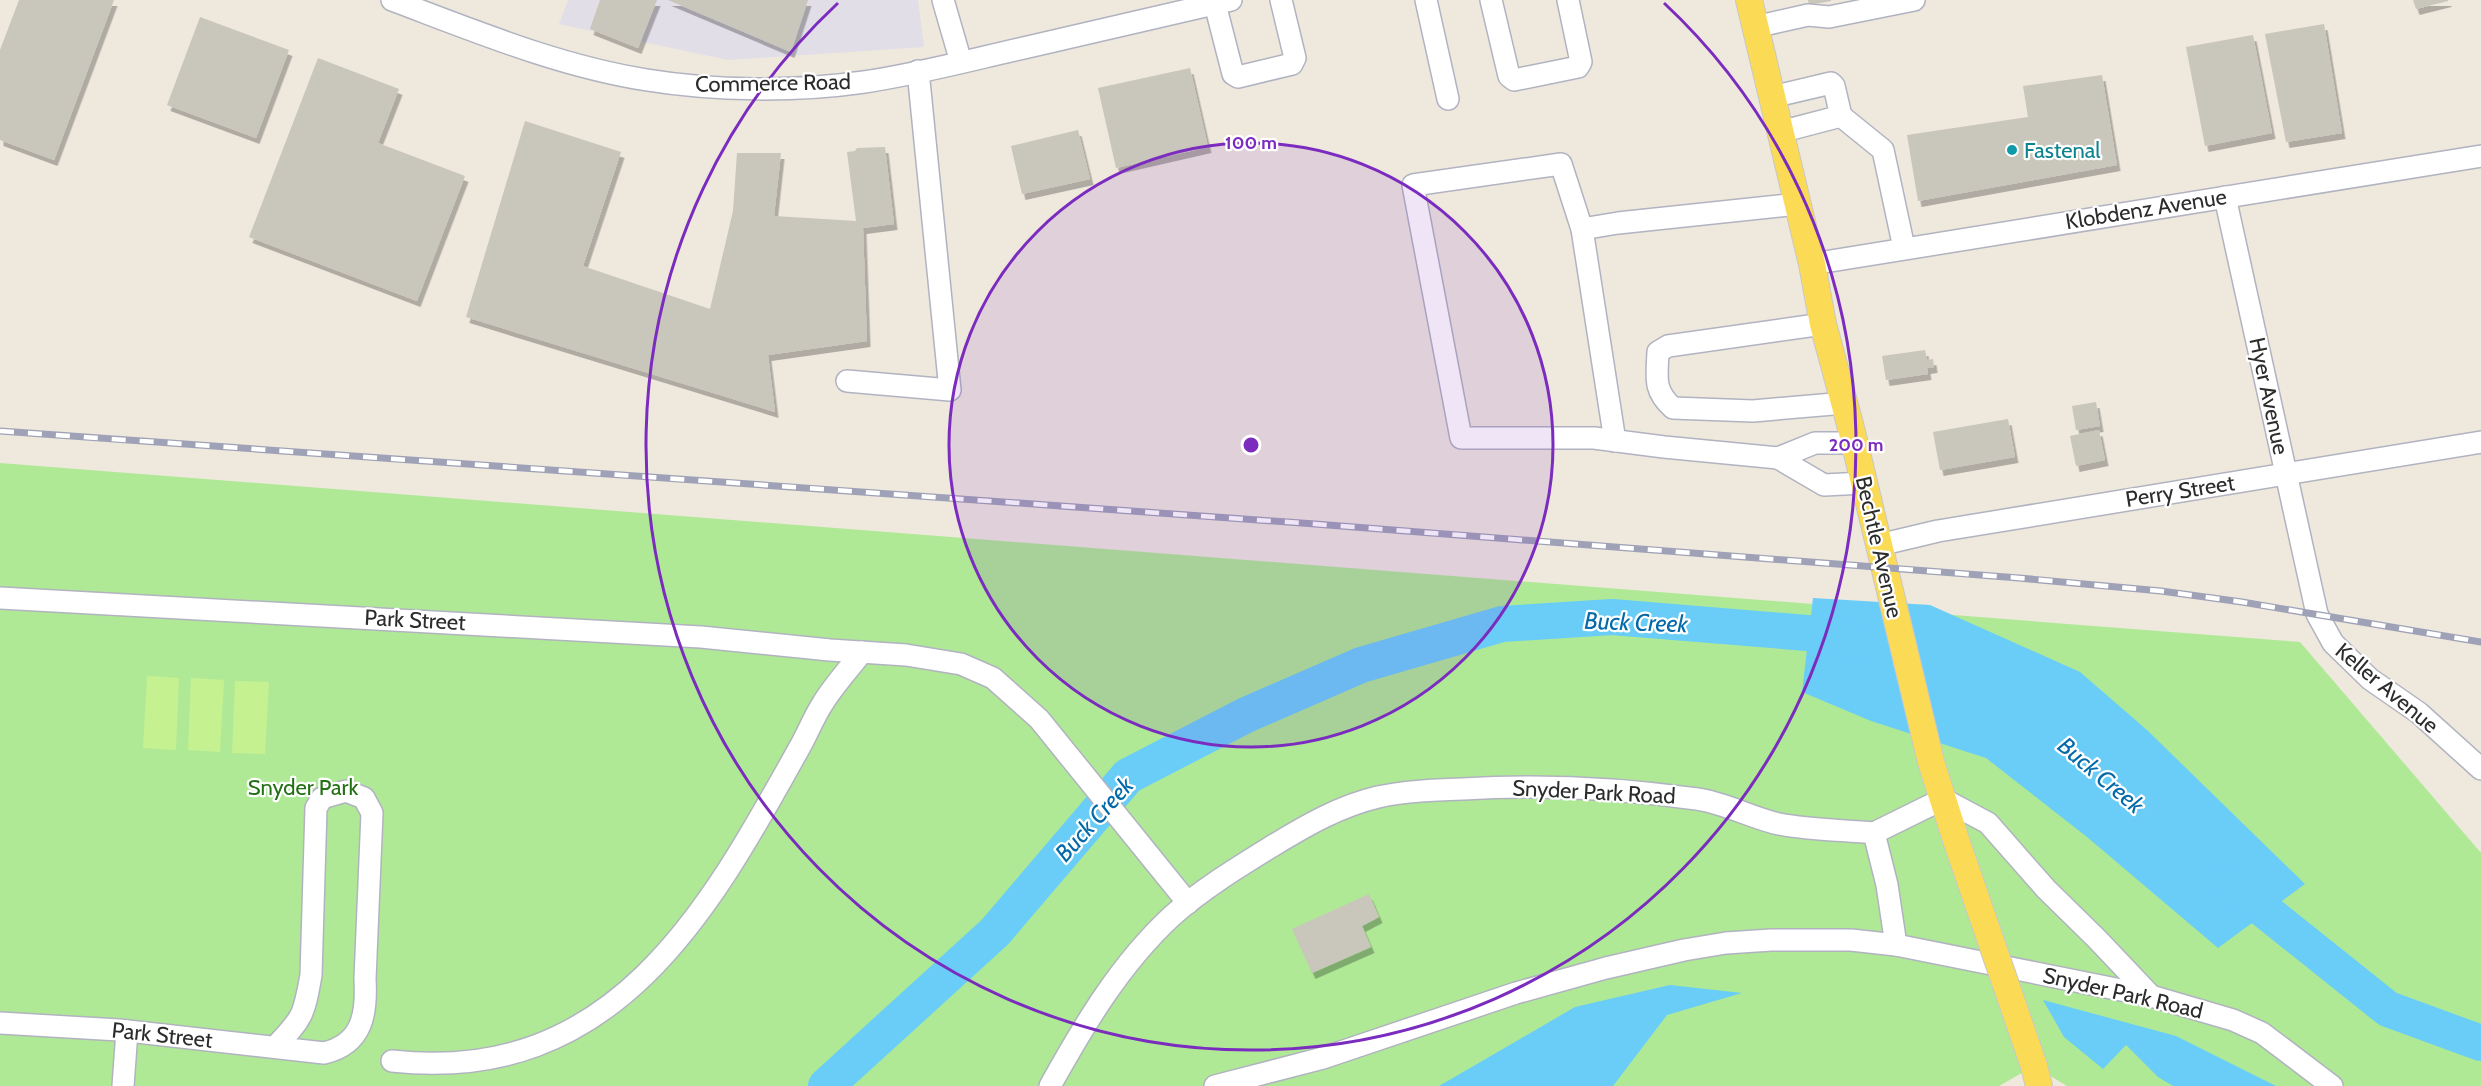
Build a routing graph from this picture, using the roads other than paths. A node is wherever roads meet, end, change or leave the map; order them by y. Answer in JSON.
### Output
{"nodes":[{"id":1,"x":392,"y":0,"type":"edge"},
{"id":2,"x":943,"y":0,"type":"edge"},
{"id":3,"x":1281,"y":0,"type":"edge"},
{"id":4,"x":1425,"y":0,"type":"edge"},
{"id":5,"x":1491,"y":0,"type":"edge"},
{"id":6,"x":1568,"y":0,"type":"edge"},
{"id":7,"x":1749,"y":0,"type":"edge"},
{"id":8,"x":1914,"y":0,"type":"edge"},
{"id":9,"x":1223,"y":2,"type":"edge"},
{"id":10,"x":416,"y":4,"type":"edge"},
{"id":11,"x":1755,"y":27,"type":"junction"},
{"id":12,"x":961,"y":62,"type":"junction"},
{"id":13,"x":918,"y":71,"type":"junction"},
{"id":14,"x":1772,"y":97,"type":"junction"},
{"id":15,"x":1448,"y":99,"type":"dead end"},
{"id":16,"x":1841,"y":116,"type":"junction"},
{"id":17,"x":1780,"y":132,"type":"junction"},
{"id":18,"x":2481,"y":156,"type":"edge"},
{"id":19,"x":2225,"y":197,"type":"junction"},
{"id":20,"x":1797,"y":204,"type":"junction"},
{"id":21,"x":1582,"y":230,"type":"junction"},
{"id":22,"x":1904,"y":248,"type":"junction"},
{"id":23,"x":1812,"y":264,"type":"junction"},
{"id":24,"x":1823,"y":324,"type":"junction"},
{"id":25,"x":847,"y":381,"type":"dead end"},
{"id":26,"x":1845,"y":403,"type":"junction"},
{"id":27,"x":1615,"y":441,"type":"junction"},
{"id":28,"x":2481,"y":442,"type":"edge"},
{"id":29,"x":1854,"y":443,"type":"junction"},
{"id":30,"x":1778,"y":458,"type":"junction"},
{"id":31,"x":2286,"y":474,"type":"junction"},
{"id":32,"x":1864,"y":483,"type":"junction"},
{"id":33,"x":1879,"y":545,"type":"junction"},
{"id":34,"x":2311,"y":595,"type":"joint"},
{"id":35,"x":0,"y":598,"type":"edge"},
{"id":36,"x":861,"y":652,"type":"junction"},
{"id":37,"x":2481,"y":769,"type":"edge"},
{"id":38,"x":1943,"y":799,"type":"junction"},
{"id":39,"x":1874,"y":833,"type":"junction"},
{"id":40,"x":1188,"y":903,"type":"junction"},
{"id":41,"x":1896,"y":945,"type":"junction"},
{"id":42,"x":2151,"y":996,"type":"junction"},
{"id":43,"x":0,"y":1023,"type":"edge"},
{"id":44,"x":127,"y":1031,"type":"junction"},
{"id":45,"x":275,"y":1047,"type":"junction"},
{"id":46,"x":392,"y":1061,"type":"dead end"},
{"id":47,"x":2037,"y":1076,"type":"edge"},
{"id":48,"x":123,"y":1086,"type":"edge"},
{"id":49,"x":1050,"y":1086,"type":"edge"},
{"id":50,"x":1215,"y":1086,"type":"edge"},
{"id":51,"x":2332,"y":1086,"type":"edge"}],
"edges":[{"from":1,"to":10,"type":"street","name":"Commerce Road"},
{"from":2,"to":12,"type":"street"},
{"from":3,"to":9,"type":"street"},
{"from":4,"to":15,"type":"street"},
{"from":5,"to":6,"type":"street"},
{"from":7,"to":11,"type":"main road","name":"Bechtle Avenue"},
{"from":8,"to":11,"type":"street"},
{"from":9,"to":12,"type":"street","name":"Commerce Road"},
{"from":10,"to":13,"type":"street","name":"Commerce Road"},
{"from":11,"to":14,"type":"main road","name":"Bechtle Avenue"},
{"from":12,"to":13,"type":"street","name":"Commerce Road"},
{"from":13,"to":25,"type":"street"},
{"from":14,"to":16,"type":"street"},
{"from":14,"to":17,"type":"main road","name":"Bechtle Avenue"},
{"from":16,"to":17,"type":"street"},
{"from":16,"to":22,"type":"street"},
{"from":17,"to":20,"type":"main road","name":"Bechtle Avenue"},
{"from":18,"to":19,"type":"street","name":"Klobdenz Avenue"},
{"from":19,"to":22,"type":"street","name":"Klobdenz Avenue"},
{"from":19,"to":31,"type":"street","name":"Hyer Avenue"},
{"from":20,"to":21,"type":"street"},
{"from":20,"to":23,"type":"main road","name":"Bechtle Avenue"},
{"from":21,"to":27,"type":"street"},
{"from":21,"to":27,"type":"street"},
{"from":22,"to":23,"type":"street","name":"Klobdenz Avenue"},
{"from":23,"to":24,"type":"main road","name":"Bechtle Avenue"},
{"from":24,"to":26,"type":"main road","name":"Bechtle Avenue"},
{"from":24,"to":26,"type":"street"},
{"from":26,"to":29,"type":"main road","name":"Bechtle Avenue"},
{"from":27,"to":30,"type":"street"},
{"from":28,"to":31,"type":"street","name":"Perry Street"},
{"from":29,"to":30,"type":"street"},
{"from":29,"to":32,"type":"main road","name":"Bechtle Avenue"},
{"from":30,"to":32,"type":"street"},
{"from":31,"to":33,"type":"street","name":"Perry Street"},
{"from":31,"to":34,"type":"street","name":"Hyer Avenue"},
{"from":32,"to":33,"type":"main road","name":"Bechtle Avenue"},
{"from":33,"to":38,"type":"main road","name":"Bechtle Avenue"},
{"from":34,"to":37,"type":"street","name":"Keller Avenue"},
{"from":35,"to":36,"type":"street","name":"Park Street"},
{"from":36,"to":40,"type":"street"},
{"from":36,"to":46,"type":"street"},
{"from":38,"to":39,"type":"street"},
{"from":38,"to":42,"type":"street"},
{"from":38,"to":47,"type":"main road","name":"Bechtle Avenue","bridge":true},
{"from":39,"to":40,"type":"street","name":"Snyder Park Road"},
{"from":39,"to":41,"type":"street"},
{"from":40,"to":49,"type":"street","name":"Snyder Park Road"},
{"from":41,"to":42,"type":"street","name":"Snyder Park Road"},
{"from":41,"to":50,"type":"street","name":"Snyder Park Road"},
{"from":42,"to":51,"type":"street","name":"Snyder Park Road"},
{"from":43,"to":44,"type":"street","name":"Park Street"},
{"from":44,"to":45,"type":"street","name":"Park Street"},
{"from":44,"to":48,"type":"street"},
{"from":45,"to":45,"type":"street","name":"Park Street"}]}
